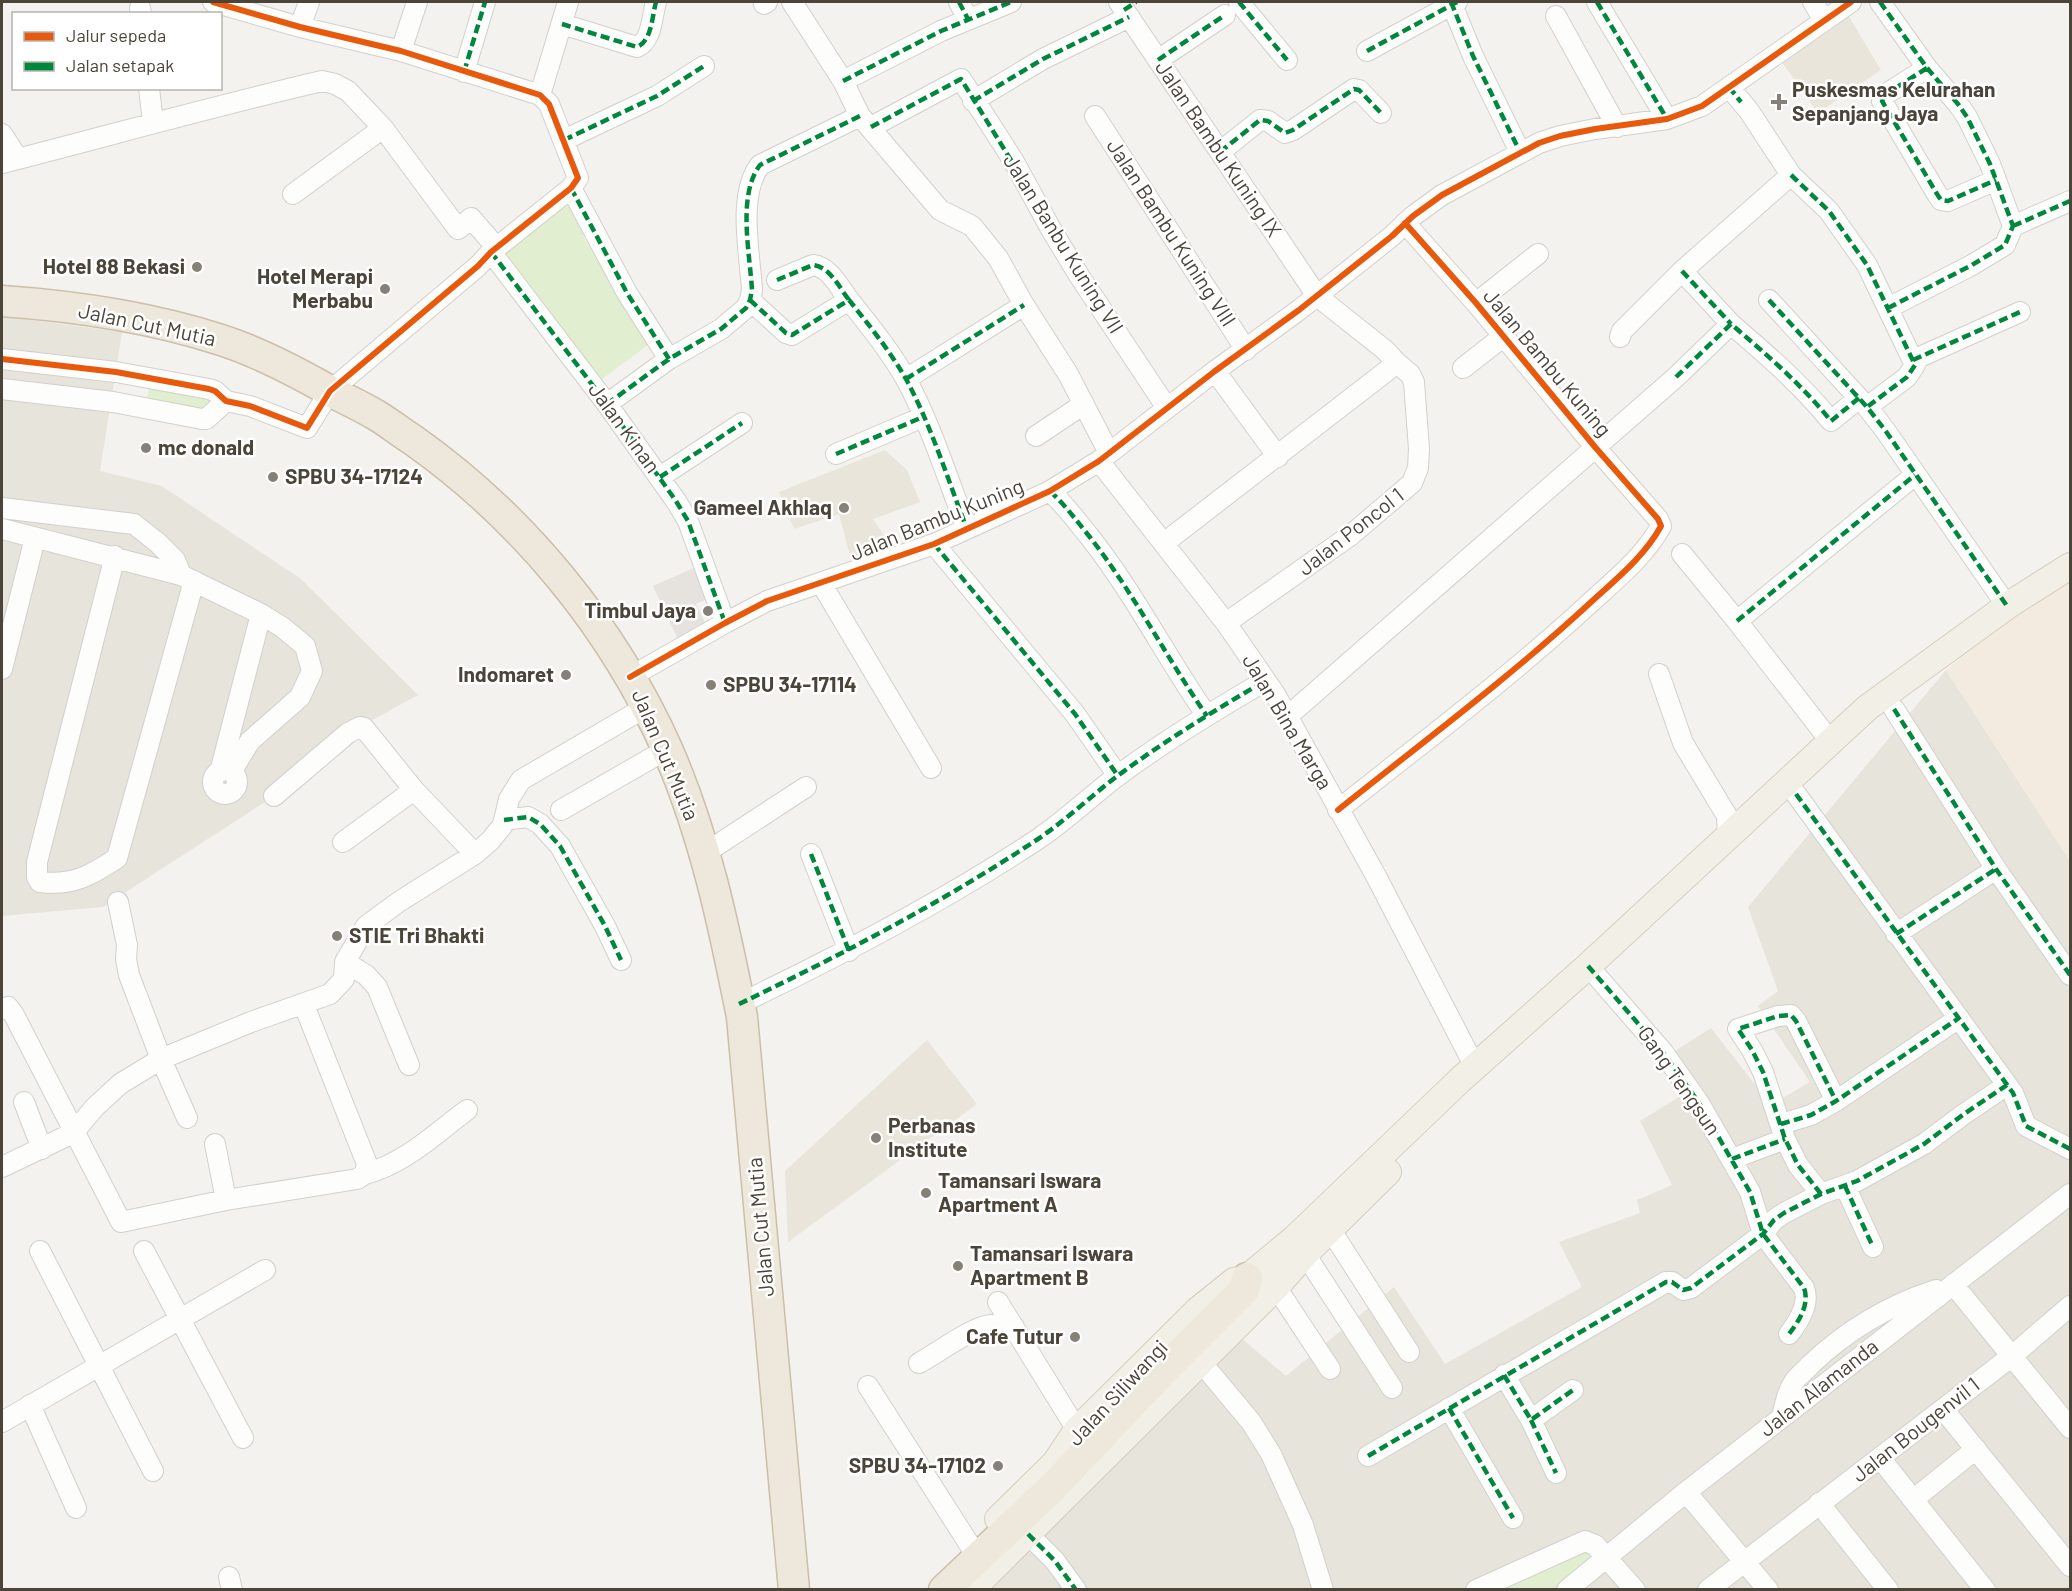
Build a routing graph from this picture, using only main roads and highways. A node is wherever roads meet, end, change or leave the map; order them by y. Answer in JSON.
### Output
{"nodes":[{"id":1,"x":2,"y":301,"type":"edge"},
{"id":2,"x":2,"y":316,"type":"edge"},
{"id":3,"x":327,"y":396,"type":"junction"},
{"id":4,"x":2070,"y":566,"type":"edge"},
{"id":5,"x":2070,"y":581,"type":"edge"},
{"id":6,"x":1593,"y":971,"type":"junction"},
{"id":7,"x":1480,"y":1073,"type":"junction"},
{"id":8,"x":1300,"y":1246,"type":"junction"},
{"id":9,"x":1246,"y":1278,"type":"junction"},
{"id":10,"x":775,"y":1590,"type":"edge"},
{"id":11,"x":794,"y":1590,"type":"edge"},
{"id":12,"x":928,"y":1590,"type":"edge"},
{"id":13,"x":944,"y":1590,"type":"edge"},
{"id":14,"x":971,"y":1590,"type":"edge"}],
"edges":[{"from":1,"to":3,"type":"highway","name":"Jalan Cut Mutia"},
{"from":2,"to":3,"type":"highway","name":"Jalan Cut Mutia"},
{"from":3,"to":10,"type":"highway","name":"Jalan Cut Mutia"},
{"from":3,"to":11,"type":"highway","name":"Jalan Cut Mutia"},
{"from":4,"to":6,"type":"main road"},
{"from":5,"to":6,"type":"main road"},
{"from":6,"to":7,"type":"main road"},
{"from":7,"to":8,"type":"main road"},
{"from":7,"to":8,"type":"main road"},
{"from":8,"to":9,"type":"main road","name":"Jalan Siliwangi"},
{"from":8,"to":14,"type":"main road","name":"Jalan Siliwangi"},
{"from":9,"to":12,"type":"main road","name":"Jalan Siliwangi"},
{"from":9,"to":13,"type":"highway"}]}
